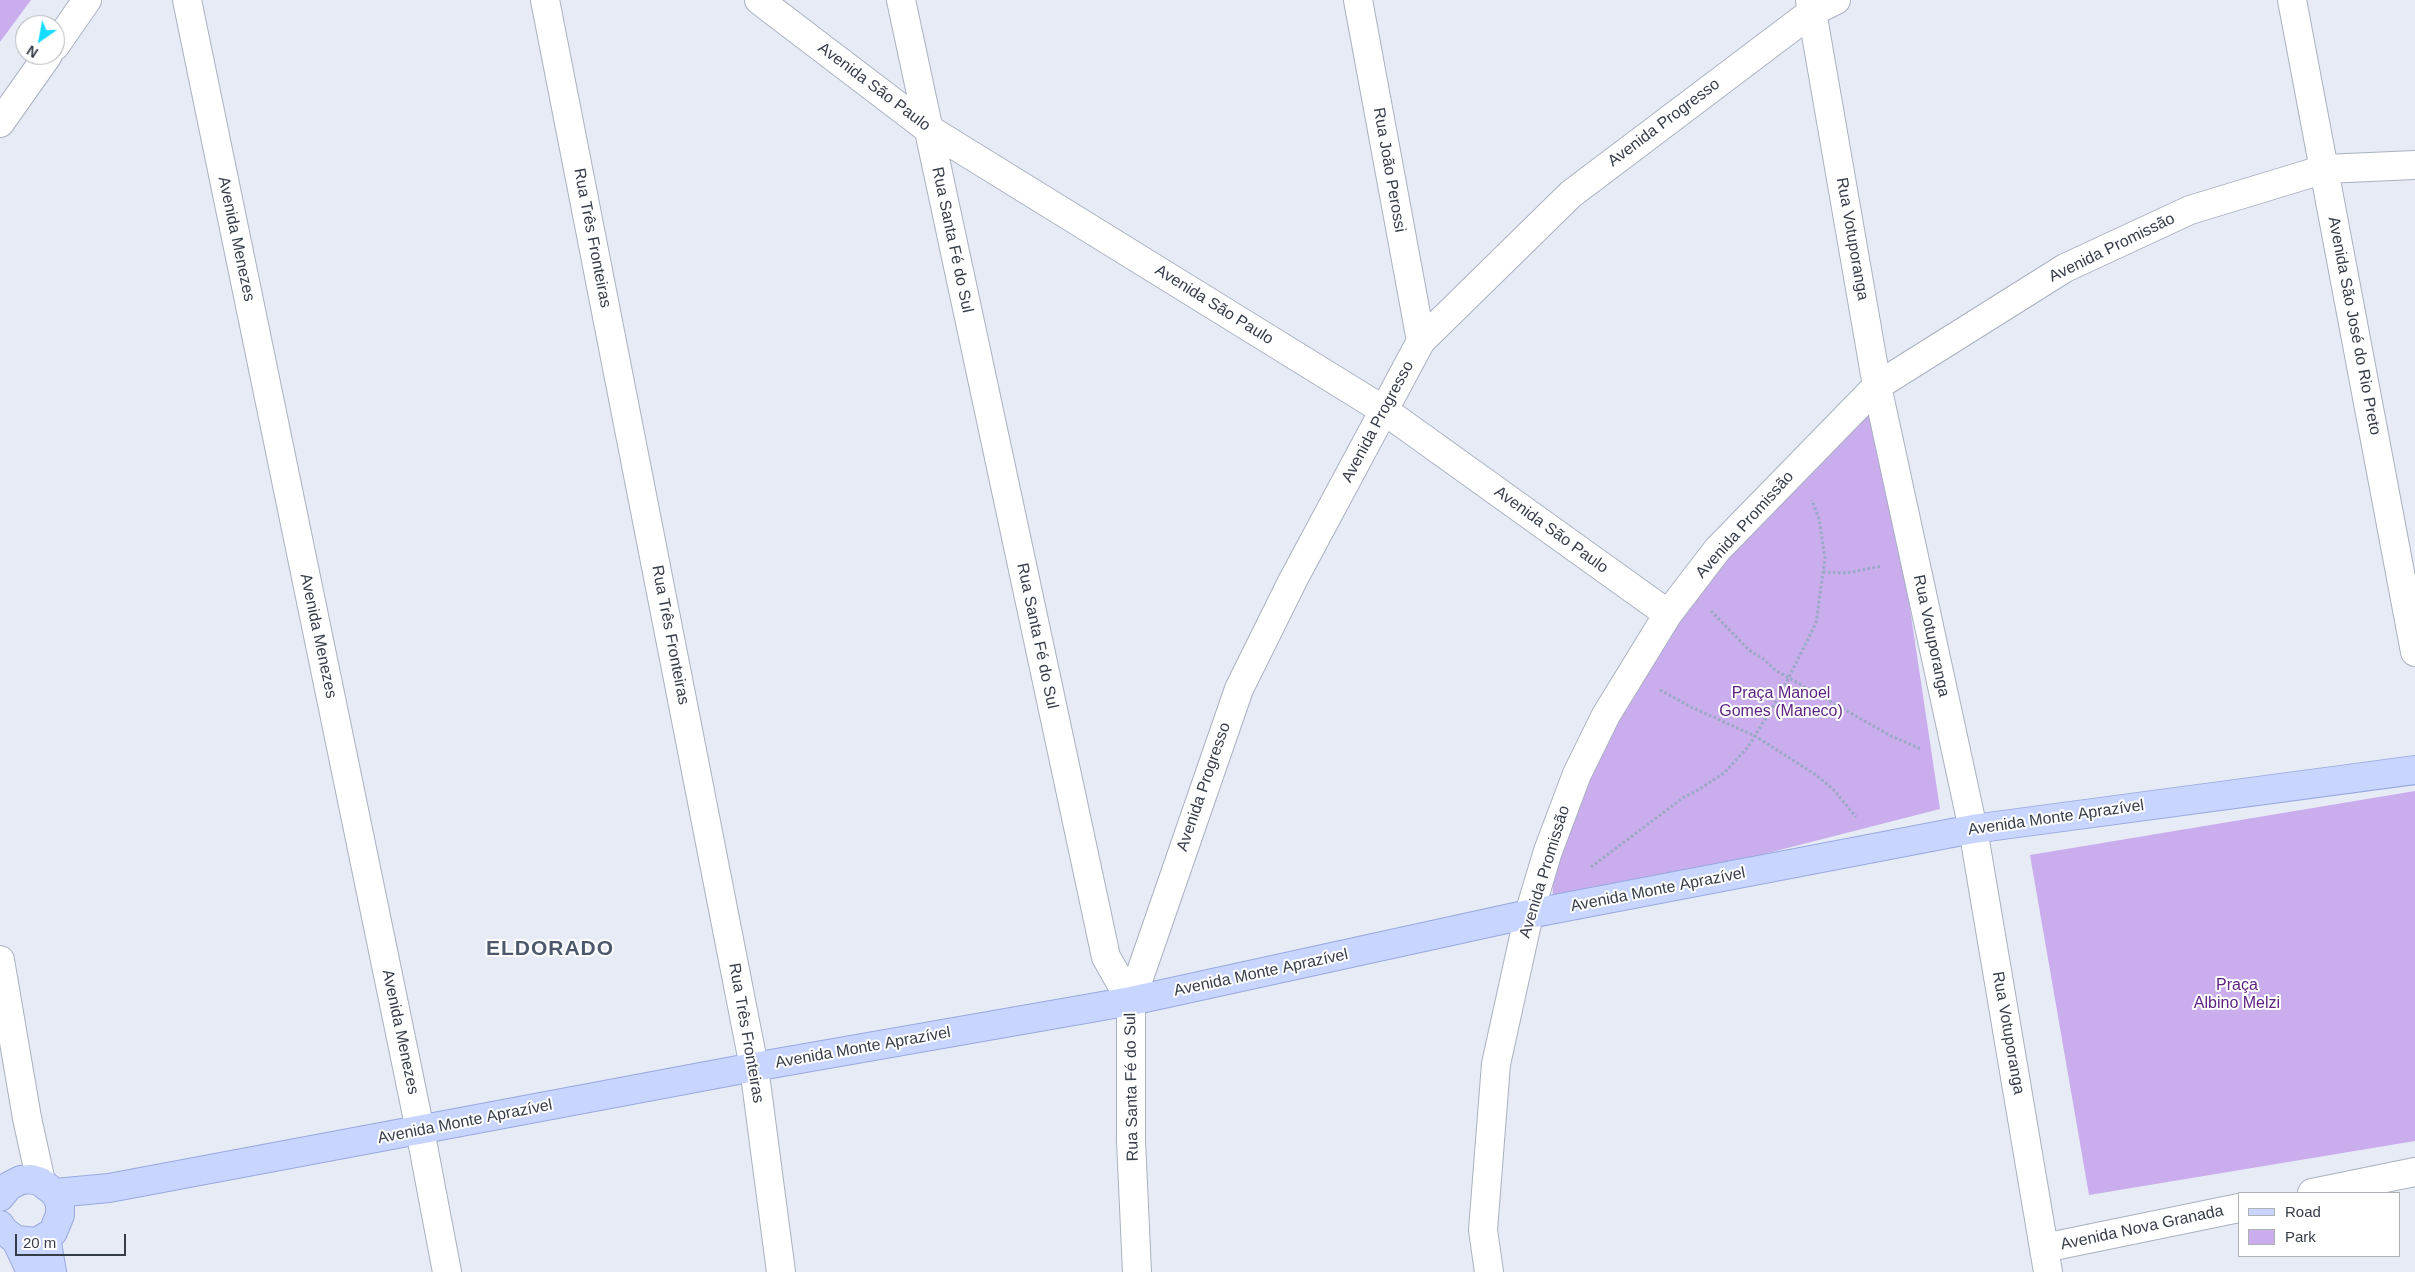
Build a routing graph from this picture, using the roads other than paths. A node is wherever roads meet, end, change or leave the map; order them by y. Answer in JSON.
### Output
{"nodes":[{"id":1,"x":87,"y":0,"type":"edge"},
{"id":2,"x":187,"y":0,"type":"edge"},
{"id":3,"x":545,"y":0,"type":"edge"},
{"id":4,"x":759,"y":0,"type":"edge"},
{"id":5,"x":901,"y":0,"type":"edge"},
{"id":6,"x":1358,"y":0,"type":"edge"},
{"id":7,"x":2292,"y":0,"type":"edge"},
{"id":8,"x":1819,"y":4,"type":"edge"},
{"id":9,"x":65,"y":32,"type":"edge"},
{"id":10,"x":41,"y":65,"type":"edge"},
{"id":11,"x":0,"y":123,"type":"edge"},
{"id":12,"x":927,"y":128,"type":"junction"},
{"id":13,"x":2415,"y":166,"type":"edge"},
{"id":14,"x":2325,"y":169,"type":"junction"},
{"id":15,"x":1420,"y":341,"type":"junction"},
{"id":16,"x":1877,"y":386,"type":"junction"},
{"id":17,"x":1385,"y":411,"type":"junction"},
{"id":18,"x":1668,"y":614,"type":"junction"},
{"id":19,"x":2415,"y":652,"type":"edge"},
{"id":20,"x":2415,"y":770,"type":"edge"},
{"id":21,"x":1973,"y":829,"type":"junction"},
{"id":22,"x":1529,"y":914,"type":"junction"},
{"id":23,"x":0,"y":960,"type":"edge"},
{"id":24,"x":1131,"y":1001,"type":"junction"},
{"id":25,"x":754,"y":1067,"type":"junction"},
{"id":26,"x":420,"y":1130,"type":"junction"},
{"id":27,"x":2415,"y":1172,"type":"edge"},
{"id":28,"x":21,"y":1187,"type":"edge"},
{"id":29,"x":109,"y":1188,"type":"junction"},
{"id":30,"x":2317,"y":1192,"type":"edge"},
{"id":31,"x":2238,"y":1208,"type":"edge"},
{"id":32,"x":52,"y":1231,"type":"junction"},
{"id":33,"x":5,"y":1232,"type":"edge"},
{"id":34,"x":2046,"y":1260,"type":"edge"},
{"id":35,"x":30,"y":1272,"type":"edge"},
{"id":36,"x":52,"y":1272,"type":"edge"},
{"id":37,"x":447,"y":1272,"type":"edge"},
{"id":38,"x":781,"y":1272,"type":"edge"},
{"id":39,"x":1137,"y":1272,"type":"edge"},
{"id":40,"x":1488,"y":1272,"type":"edge"}],
"edges":[{"from":1,"to":9,"type":"street"},
{"from":2,"to":26,"type":"street","name":"Avenida Menezes"},
{"from":3,"to":25,"type":"street","name":"Rua Três Fronteiras"},
{"from":4,"to":12,"type":"street","name":"Avenida São Paulo"},
{"from":5,"to":12,"type":"street","name":"Rua Santa Fé do Sul"},
{"from":6,"to":15,"type":"street","name":"Rua João Perossi"},
{"from":7,"to":14,"type":"street","name":"Avenida São José do Rio Preto"},
{"from":8,"to":15,"type":"street","name":"Avenida Progresso"},
{"from":8,"to":16,"type":"street","name":"Rua Votuporanga"},
{"from":10,"to":11,"type":"street"},
{"from":12,"to":17,"type":"street","name":"Avenida São Paulo"},
{"from":12,"to":24,"type":"street","name":"Rua Santa Fé do Sul"},
{"from":13,"to":14,"type":"street","name":"Avenida Promissão"},
{"from":14,"to":16,"type":"street","name":"Avenida Promissão"},
{"from":14,"to":19,"type":"street","name":"Avenida São José do Rio Preto"},
{"from":15,"to":17,"type":"street","name":"Avenida Progresso"},
{"from":16,"to":18,"type":"street","name":"Avenida Promissão"},
{"from":16,"to":21,"type":"street","name":"Rua Votuporanga"},
{"from":17,"to":18,"type":"street","name":"Avenida São Paulo"},
{"from":17,"to":24,"type":"street","name":"Avenida Progresso"},
{"from":18,"to":22,"type":"street","name":"Avenida Promissão"},
{"from":20,"to":21,"type":"street","name":"Avenida Monte Aprazível"},
{"from":21,"to":22,"type":"street","name":"Avenida Monte Aprazível"},
{"from":21,"to":34,"type":"street","name":"Rua Votuporanga"},
{"from":22,"to":24,"type":"street","name":"Avenida Monte Aprazível"},
{"from":22,"to":40,"type":"street","name":"Avenida Promissão"},
{"from":23,"to":28,"type":"street"},
{"from":24,"to":25,"type":"street","name":"Avenida Monte Aprazível"},
{"from":24,"to":39,"type":"street","name":"Rua Santa Fé do Sul"},
{"from":25,"to":26,"type":"street","name":"Avenida Monte Aprazível"},
{"from":25,"to":38,"type":"street","name":"Rua Três Fronteiras"},
{"from":26,"to":29,"type":"street","name":"Avenida Monte Aprazível"},
{"from":26,"to":37,"type":"street","name":"Avenida Menezes"},
{"from":27,"to":30,"type":"street"},
{"from":28,"to":29,"type":"street","name":"Avenida Monte Aprazível"},
{"from":28,"to":32,"type":"street"},
{"from":29,"to":32,"type":"street","name":"Avenida Monte Aprazível"},
{"from":31,"to":34,"type":"street","name":"Avenida Nova Granada"},
{"from":32,"to":33,"type":"street"},
{"from":32,"to":36,"type":"street"},
{"from":33,"to":35,"type":"street"}]}
